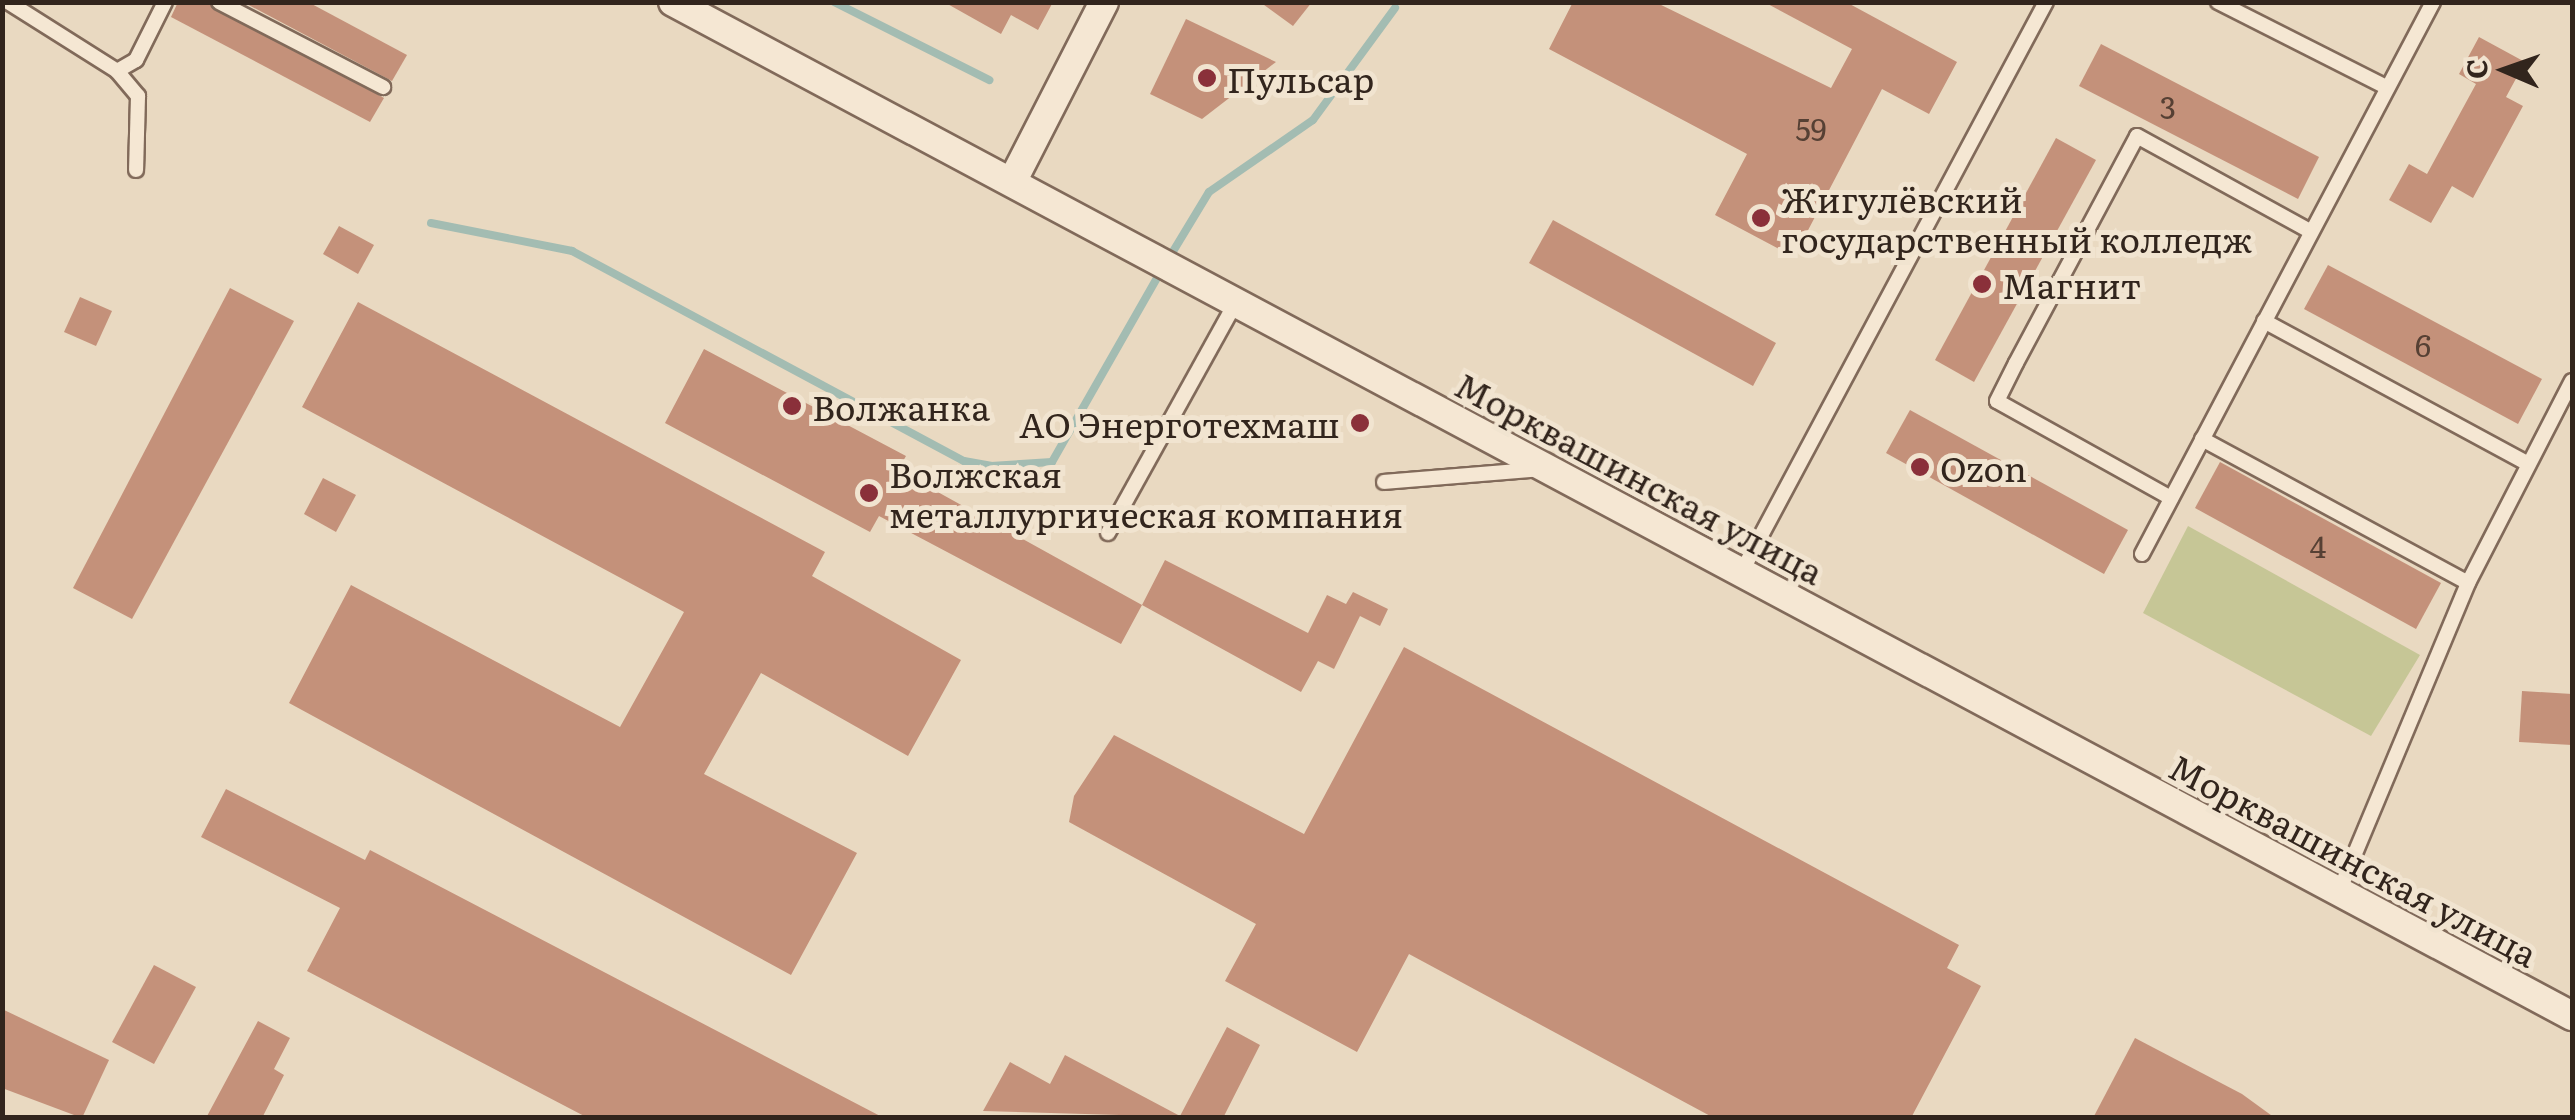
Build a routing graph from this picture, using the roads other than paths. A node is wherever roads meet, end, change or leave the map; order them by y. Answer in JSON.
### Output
{"nodes":[{"id":1,"x":8,"y":2,"type":"edge"},
{"id":2,"x":165,"y":2,"type":"edge"},
{"id":3,"x":219,"y":2,"type":"edge"},
{"id":4,"x":672,"y":2,"type":"edge"},
{"id":5,"x":1104,"y":2,"type":"edge"},
{"id":6,"x":2046,"y":2,"type":"edge"},
{"id":7,"x":2218,"y":2,"type":"edge"},
{"id":8,"x":2433,"y":2,"type":"edge"},
{"id":9,"x":116,"y":71,"type":"junction"},
{"id":10,"x":383,"y":86,"type":"dead end"},
{"id":11,"x":2386,"y":86,"type":"junction"},
{"id":12,"x":136,"y":170,"type":"dead end"},
{"id":13,"x":1012,"y":182,"type":"junction"},
{"id":14,"x":2310,"y":231,"type":"junction"},
{"id":15,"x":1236,"y":302,"type":"junction"},
{"id":16,"x":2264,"y":321,"type":"junction"},
{"id":17,"x":2572,"y":381,"type":"edge"},
{"id":18,"x":2202,"y":439,"type":"junction"},
{"id":19,"x":2525,"y":462,"type":"junction"},
{"id":20,"x":1546,"y":469,"type":"junction"},
{"id":21,"x":1384,"y":482,"type":"dead end"},
{"id":22,"x":2171,"y":498,"type":"junction"},
{"id":23,"x":1108,"y":533,"type":"dead end"},
{"id":24,"x":2142,"y":554,"type":"dead end"},
{"id":25,"x":1741,"y":574,"type":"junction"},
{"id":26,"x":2468,"y":583,"type":"junction"},
{"id":27,"x":2338,"y":895,"type":"junction"},
{"id":28,"x":2572,"y":1016,"type":"edge"}],
"edges":[{"from":1,"to":9,"type":"lane"},
{"from":2,"to":9,"type":"lane"},
{"from":3,"to":10,"type":"lane"},
{"from":4,"to":13,"type":"street","name":"Морквашинская улица"},
{"from":5,"to":13,"type":"street"},
{"from":6,"to":25,"type":"lane"},
{"from":7,"to":11,"type":"lane"},
{"from":8,"to":11,"type":"lane"},
{"from":9,"to":12,"type":"lane"},
{"from":11,"to":14,"type":"lane"},
{"from":13,"to":15,"type":"street","name":"Морквашинская улица"},
{"from":14,"to":16,"type":"lane"},
{"from":14,"to":22,"type":"lane"},
{"from":15,"to":20,"type":"street","name":"Морквашинская улица"},
{"from":15,"to":23,"type":"lane"},
{"from":16,"to":18,"type":"lane"},
{"from":16,"to":19,"type":"lane"},
{"from":17,"to":19,"type":"lane"},
{"from":18,"to":22,"type":"lane"},
{"from":18,"to":26,"type":"lane"},
{"from":19,"to":26,"type":"lane"},
{"from":20,"to":21,"type":"lane"},
{"from":20,"to":25,"type":"street","name":"Морквашинская улица"},
{"from":22,"to":24,"type":"lane"},
{"from":25,"to":27,"type":"street","name":"Морквашинская улица"},
{"from":26,"to":27,"type":"lane"},
{"from":27,"to":28,"type":"street","name":"Морквашинская улица"}]}
